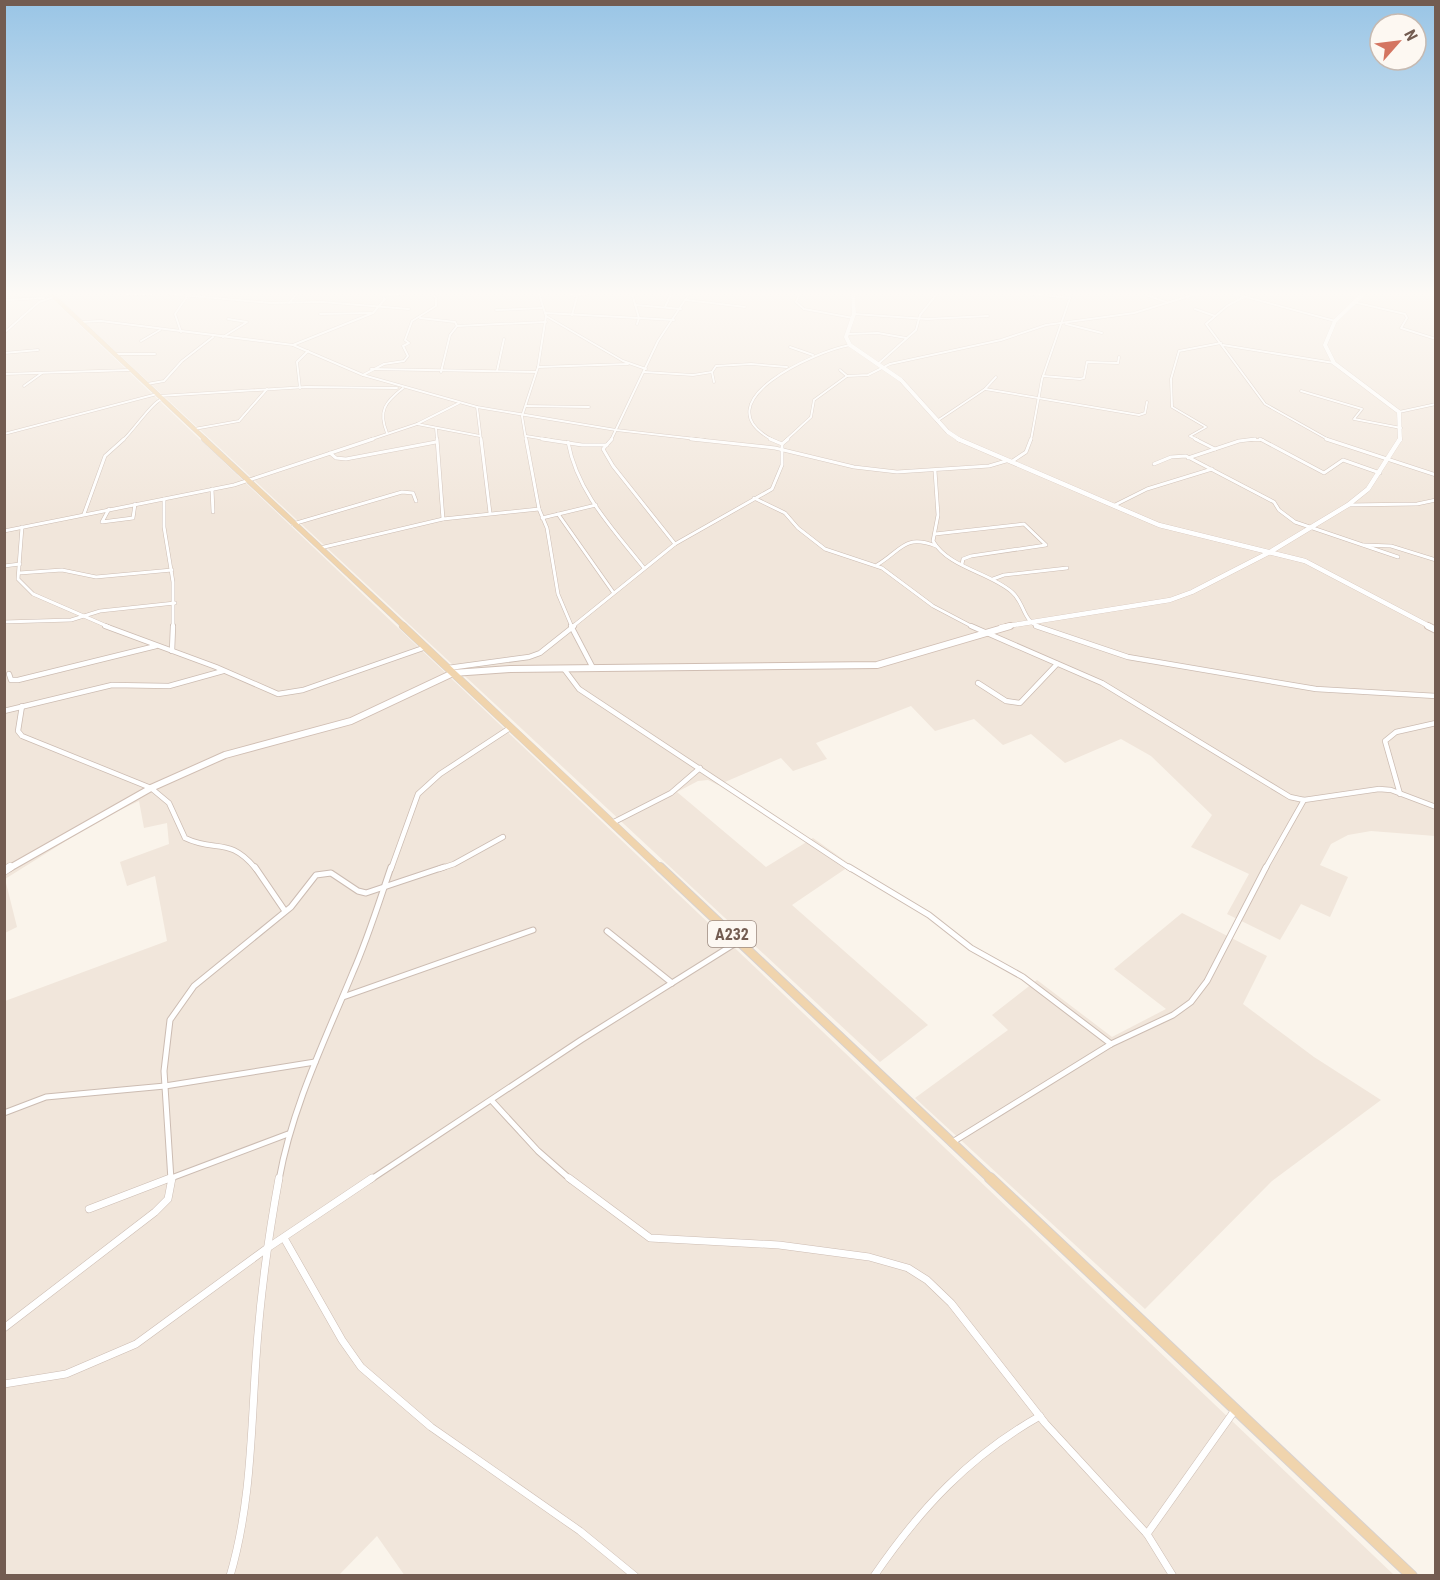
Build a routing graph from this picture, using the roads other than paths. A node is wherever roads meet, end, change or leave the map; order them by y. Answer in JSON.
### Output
{"nodes":[{"id":1,"x":538,"y":367,"type":"edge"},
{"id":2,"x":128,"y":368,"type":"edge"},
{"id":3,"x":176,"y":368,"type":"edge"},
{"id":4,"x":298,"y":368,"type":"edge"},
{"id":5,"x":346,"y":368,"type":"edge"},
{"id":6,"x":376,"y":368,"type":"edge"},
{"id":7,"x":442,"y":368,"type":"edge"},
{"id":8,"x":498,"y":368,"type":"edge"},
{"id":9,"x":639,"y":368,"type":"edge"},
{"id":10,"x":715,"y":368,"type":"edge"},
{"id":11,"x":787,"y":368,"type":"edge"},
{"id":12,"x":878,"y":368,"type":"edge"},
{"id":13,"x":883,"y":368,"type":"edge"},
{"id":14,"x":1046,"y":368,"type":"edge"},
{"id":15,"x":1085,"y":368,"type":"edge"},
{"id":16,"x":1174,"y":368,"type":"edge"},
{"id":17,"x":1239,"y":368,"type":"edge"},
{"id":18,"x":1340,"y":368,"type":"edge"},
{"id":19,"x":371,"y":369,"type":"junction"},
{"id":20,"x":130,"y":370,"type":"junction"},
{"id":21,"x":645,"y":370,"type":"junction"},
{"id":22,"x":840,"y":370,"type":"dead end"},
{"id":23,"x":497,"y":371,"type":"junction"},
{"id":24,"x":441,"y":372,"type":"junction"},
{"id":25,"x":536,"y":372,"type":"junction"},
{"id":26,"x":712,"y":372,"type":"junction"},
{"id":27,"x":42,"y":373,"type":"junction"},
{"id":28,"x":4,"y":374,"type":"edge"},
{"id":29,"x":363,"y":375,"type":"junction"},
{"id":30,"x":847,"y":376,"type":"junction"},
{"id":31,"x":1043,"y":376,"type":"junction"},
{"id":32,"x":996,"y":377,"type":"dead end"},
{"id":33,"x":714,"y":382,"type":"dead end"},
{"id":34,"x":147,"y":384,"type":"junction"},
{"id":35,"x":24,"y":386,"type":"dead end"},
{"id":36,"x":300,"y":388,"type":"junction"},
{"id":37,"x":403,"y":388,"type":"junction"},
{"id":38,"x":267,"y":389,"type":"junction"},
{"id":39,"x":985,"y":389,"type":"junction"},
{"id":40,"x":1302,"y":391,"type":"dead end"},
{"id":41,"x":159,"y":396,"type":"junction"},
{"id":42,"x":1040,"y":398,"type":"junction"},
{"id":43,"x":1147,"y":402,"type":"dead end"},
{"id":44,"x":459,"y":404,"type":"junction"},
{"id":45,"x":1436,"y":404,"type":"edge"},
{"id":46,"x":526,"y":406,"type":"junction"},
{"id":47,"x":589,"y":406,"type":"dead end"},
{"id":48,"x":477,"y":407,"type":"junction"},
{"id":49,"x":1399,"y":412,"type":"junction"},
{"id":50,"x":522,"y":416,"type":"junction"},
{"id":51,"x":937,"y":421,"type":"junction"},
{"id":52,"x":417,"y":423,"type":"junction"},
{"id":53,"x":436,"y":428,"type":"junction"},
{"id":54,"x":1401,"y":428,"type":"junction"},
{"id":55,"x":194,"y":429,"type":"junction"},
{"id":56,"x":616,"y":430,"type":"junction"},
{"id":57,"x":4,"y":434,"type":"edge"},
{"id":58,"x":387,"y":434,"type":"junction"},
{"id":59,"x":480,"y":436,"type":"junction"},
{"id":60,"x":526,"y":436,"type":"junction"},
{"id":61,"x":436,"y":442,"type":"junction"},
{"id":62,"x":568,"y":442,"type":"junction"},
{"id":63,"x":782,"y":444,"type":"junction"},
{"id":64,"x":608,"y":446,"type":"junction"},
{"id":65,"x":1215,"y":449,"type":"junction"},
{"id":66,"x":784,"y":451,"type":"junction"},
{"id":67,"x":330,"y":453,"type":"junction"},
{"id":68,"x":1188,"y":458,"type":"junction"},
{"id":69,"x":1389,"y":459,"type":"junction"},
{"id":70,"x":1008,"y":461,"type":"junction"},
{"id":71,"x":1154,"y":464,"type":"dead end"},
{"id":72,"x":1212,"y":469,"type":"junction"},
{"id":73,"x":935,"y":471,"type":"junction"},
{"id":74,"x":1380,"y":473,"type":"junction"},
{"id":75,"x":1436,"y":475,"type":"edge"},
{"id":76,"x":249,"y":480,"type":"junction"},
{"id":77,"x":212,"y":489,"type":"junction"},
{"id":78,"x":754,"y":498,"type":"junction"},
{"id":79,"x":164,"y":499,"type":"junction"},
{"id":80,"x":1436,"y":500,"type":"edge"},
{"id":81,"x":416,"y":501,"type":"dead end"},
{"id":82,"x":135,"y":504,"type":"junction"},
{"id":83,"x":596,"y":505,"type":"junction"},
{"id":84,"x":1115,"y":505,"type":"junction"},
{"id":85,"x":1348,"y":505,"type":"junction"},
{"id":86,"x":109,"y":509,"type":"junction"},
{"id":87,"x":539,"y":509,"type":"junction"},
{"id":88,"x":213,"y":512,"type":"dead end"},
{"id":89,"x":84,"y":513,"type":"junction"},
{"id":90,"x":490,"y":513,"type":"junction"},
{"id":91,"x":558,"y":514,"type":"junction"},
{"id":92,"x":542,"y":518,"type":"junction"},
{"id":93,"x":443,"y":519,"type":"junction"},
{"id":94,"x":293,"y":524,"type":"junction"},
{"id":95,"x":22,"y":527,"type":"junction"},
{"id":96,"x":1309,"y":529,"type":"junction"},
{"id":97,"x":4,"y":531,"type":"edge"},
{"id":98,"x":934,"y":534,"type":"junction"},
{"id":99,"x":675,"y":543,"type":"junction"},
{"id":100,"x":1364,"y":545,"type":"junction"},
{"id":101,"x":936,"y":546,"type":"junction"},
{"id":102,"x":320,"y":548,"type":"junction"},
{"id":103,"x":1270,"y":552,"type":"junction"},
{"id":104,"x":1398,"y":557,"type":"dead end"},
{"id":105,"x":1436,"y":560,"type":"edge"},
{"id":106,"x":20,"y":564,"type":"junction"},
{"id":107,"x":962,"y":564,"type":"junction"},
{"id":108,"x":4,"y":566,"type":"edge"},
{"id":109,"x":876,"y":566,"type":"junction"},
{"id":110,"x":644,"y":568,"type":"junction"},
{"id":111,"x":1067,"y":568,"type":"dead end"},
{"id":112,"x":172,"y":570,"type":"junction"},
{"id":113,"x":19,"y":573,"type":"junction"},
{"id":114,"x":993,"y":579,"type":"junction"},
{"id":115,"x":613,"y":592,"type":"junction"},
{"id":116,"x":175,"y":603,"type":"junction"},
{"id":117,"x":81,"y":617,"type":"junction"},
{"id":118,"x":4,"y":622,"type":"edge"},
{"id":119,"x":1029,"y":622,"type":"junction"},
{"id":120,"x":572,"y":628,"type":"junction"},
{"id":121,"x":1436,"y":630,"type":"edge"},
{"id":122,"x":982,"y":632,"type":"junction"},
{"id":123,"x":156,"y":646,"type":"junction"},
{"id":124,"x":426,"y":647,"type":"junction"},
{"id":125,"x":172,"y":651,"type":"junction"},
{"id":126,"x":1057,"y":664,"type":"junction"},
{"id":127,"x":593,"y":668,"type":"junction"},
{"id":128,"x":564,"y":669,"type":"junction"},
{"id":129,"x":222,"y":671,"type":"junction"},
{"id":130,"x":451,"y":671,"type":"junction"},
{"id":131,"x":9,"y":674,"type":"dead end"},
{"id":132,"x":978,"y":683,"type":"dead end"},
{"id":133,"x":1436,"y":696,"type":"edge"},
{"id":134,"x":22,"y":706,"type":"junction"},
{"id":135,"x":4,"y":711,"type":"edge"},
{"id":136,"x":1436,"y":723,"type":"edge"},
{"id":137,"x":510,"y":728,"type":"junction"},
{"id":138,"x":700,"y":768,"type":"junction"},
{"id":139,"x":151,"y":788,"type":"junction"},
{"id":140,"x":1400,"y":794,"type":"junction"},
{"id":141,"x":1304,"y":800,"type":"junction"},
{"id":142,"x":1436,"y":807,"type":"edge"},
{"id":143,"x":612,"y":823,"type":"junction"},
{"id":144,"x":503,"y":837,"type":"dead end"},
{"id":145,"x":4,"y":871,"type":"edge"},
{"id":146,"x":384,"y":888,"type":"junction"},
{"id":147,"x":285,"y":911,"type":"junction"},
{"id":148,"x":533,"y":930,"type":"dead end"},
{"id":149,"x":607,"y":931,"type":"dead end"},
{"id":150,"x":739,"y":941,"type":"junction"},
{"id":151,"x":672,"y":983,"type":"junction"},
{"id":152,"x":343,"y":997,"type":"junction"},
{"id":153,"x":1111,"y":1044,"type":"junction"},
{"id":154,"x":315,"y":1062,"type":"junction"},
{"id":155,"x":165,"y":1086,"type":"junction"},
{"id":156,"x":492,"y":1101,"type":"junction"},
{"id":157,"x":4,"y":1113,"type":"edge"},
{"id":158,"x":288,"y":1134,"type":"junction"},
{"id":159,"x":951,"y":1143,"type":"junction"},
{"id":160,"x":172,"y":1177,"type":"junction"},
{"id":161,"x":88,"y":1209,"type":"dead end"},
{"id":162,"x":284,"y":1238,"type":"junction"},
{"id":163,"x":266,"y":1249,"type":"junction"},
{"id":164,"x":4,"y":1328,"type":"edge"},
{"id":165,"x":4,"y":1384,"type":"edge"},
{"id":166,"x":1235,"y":1410,"type":"junction"},
{"id":167,"x":1040,"y":1416,"type":"junction"},
{"id":168,"x":1147,"y":1534,"type":"junction"},
{"id":169,"x":230,"y":1575,"type":"edge"},
{"id":170,"x":635,"y":1575,"type":"edge"},
{"id":171,"x":874,"y":1575,"type":"edge"},
{"id":172,"x":1173,"y":1575,"type":"edge"},
{"id":173,"x":1412,"y":1575,"type":"edge"}],
"edges":[{"from":1,"to":25,"type":"street"},
{"from":2,"to":20,"type":"main road","number":"A232"},
{"from":3,"to":34,"type":"street"},
{"from":4,"to":36,"type":"street"},
{"from":5,"to":29,"type":"street"},
{"from":6,"to":19,"type":"street"},
{"from":7,"to":24,"type":"street"},
{"from":8,"to":23,"type":"street"},
{"from":9,"to":21,"type":"street"},
{"from":10,"to":26,"type":"street"},
{"from":11,"to":63,"type":"street"},
{"from":12,"to":30,"type":"street"},
{"from":13,"to":51,"type":"street"},
{"from":14,"to":31,"type":"street"},
{"from":15,"to":31,"type":"street"},
{"from":16,"to":65,"type":"street"},
{"from":17,"to":69,"type":"street"},
{"from":18,"to":49,"type":"street"},
{"from":19,"to":24,"type":"street"},
{"from":19,"to":29,"type":"street"},
{"from":20,"to":27,"type":"street"},
{"from":20,"to":34,"type":"main road","number":"A232"},
{"from":21,"to":26,"type":"street"},
{"from":21,"to":56,"type":"street"},
{"from":22,"to":30,"type":"street"},
{"from":23,"to":24,"type":"street"},
{"from":23,"to":25,"type":"street"},
{"from":25,"to":46,"type":"street"},
{"from":26,"to":33,"type":"street"},
{"from":27,"to":28,"type":"street"},
{"from":27,"to":35,"type":"street"},
{"from":29,"to":37,"type":"street"},
{"from":30,"to":63,"type":"street"},
{"from":31,"to":42,"type":"street"},
{"from":32,"to":39,"type":"street"},
{"from":34,"to":41,"type":"main road","number":"A232"},
{"from":36,"to":37,"type":"street"},
{"from":36,"to":38,"type":"street"},
{"from":37,"to":44,"type":"street"},
{"from":37,"to":58,"type":"street"},
{"from":38,"to":41,"type":"street"},
{"from":38,"to":55,"type":"street"},
{"from":39,"to":42,"type":"street"},
{"from":39,"to":51,"type":"street"},
{"from":40,"to":54,"type":"street"},
{"from":41,"to":55,"type":"main road","number":"A232"},
{"from":41,"to":57,"type":"street"},
{"from":41,"to":89,"type":"street"},
{"from":42,"to":43,"type":"street"},
{"from":42,"to":70,"type":"street"},
{"from":44,"to":48,"type":"street"},
{"from":44,"to":52,"type":"street"},
{"from":45,"to":49,"type":"street"},
{"from":46,"to":47,"type":"street"},
{"from":46,"to":50,"type":"street"},
{"from":48,"to":50,"type":"street"},
{"from":48,"to":59,"type":"street"},
{"from":49,"to":54,"type":"street"},
{"from":50,"to":56,"type":"street"},
{"from":50,"to":60,"type":"street"},
{"from":51,"to":70,"type":"street"},
{"from":52,"to":53,"type":"street"},
{"from":52,"to":58,"type":"street"},
{"from":53,"to":59,"type":"street"},
{"from":53,"to":61,"type":"street"},
{"from":54,"to":69,"type":"street"},
{"from":55,"to":76,"type":"main road","number":"A232"},
{"from":56,"to":64,"type":"street"},
{"from":56,"to":66,"type":"street"},
{"from":58,"to":67,"type":"street"},
{"from":59,"to":90,"type":"street"},
{"from":60,"to":62,"type":"street"},
{"from":60,"to":87,"type":"street"},
{"from":61,"to":67,"type":"street"},
{"from":61,"to":93,"type":"street"},
{"from":62,"to":64,"type":"street"},
{"from":62,"to":83,"type":"street"},
{"from":63,"to":66,"type":"street"},
{"from":64,"to":99,"type":"street"},
{"from":65,"to":68,"type":"street"},
{"from":65,"to":74,"type":"street"},
{"from":66,"to":73,"type":"street"},
{"from":66,"to":78,"type":"street"},
{"from":67,"to":76,"type":"street"},
{"from":68,"to":71,"type":"street"},
{"from":68,"to":72,"type":"street"},
{"from":69,"to":74,"type":"street"},
{"from":69,"to":75,"type":"street"},
{"from":70,"to":73,"type":"street"},
{"from":70,"to":84,"type":"street"},
{"from":72,"to":84,"type":"street"},
{"from":72,"to":96,"type":"street"},
{"from":73,"to":98,"type":"street"},
{"from":74,"to":85,"type":"street"},
{"from":76,"to":77,"type":"street"},
{"from":76,"to":94,"type":"main road","number":"A232"},
{"from":77,"to":79,"type":"street"},
{"from":77,"to":88,"type":"street"},
{"from":78,"to":99,"type":"street"},
{"from":78,"to":109,"type":"street"},
{"from":79,"to":82,"type":"street"},
{"from":79,"to":112,"type":"street"},
{"from":80,"to":85,"type":"street"},
{"from":81,"to":94,"type":"street"},
{"from":82,"to":86,"type":"street"},
{"from":82,"to":86,"type":"street"},
{"from":83,"to":91,"type":"street"},
{"from":83,"to":110,"type":"street"},
{"from":84,"to":103,"type":"street"},
{"from":85,"to":96,"type":"street"},
{"from":86,"to":89,"type":"street"},
{"from":87,"to":90,"type":"street"},
{"from":87,"to":92,"type":"street"},
{"from":89,"to":95,"type":"street"},
{"from":90,"to":93,"type":"street"},
{"from":91,"to":92,"type":"street"},
{"from":91,"to":115,"type":"street"},
{"from":92,"to":120,"type":"street"},
{"from":93,"to":102,"type":"street"},
{"from":94,"to":102,"type":"main road","number":"A232"},
{"from":95,"to":97,"type":"street"},
{"from":95,"to":106,"type":"street"},
{"from":96,"to":100,"type":"street"},
{"from":96,"to":103,"type":"street"},
{"from":98,"to":101,"type":"street"},
{"from":98,"to":107,"type":"street"},
{"from":99,"to":110,"type":"street"},
{"from":100,"to":104,"type":"street"},
{"from":100,"to":105,"type":"street"},
{"from":101,"to":107,"type":"street"},
{"from":101,"to":109,"type":"street"},
{"from":102,"to":124,"type":"main road","number":"A232"},
{"from":103,"to":119,"type":"street"},
{"from":103,"to":121,"type":"street"},
{"from":106,"to":108,"type":"street"},
{"from":106,"to":113,"type":"street"},
{"from":107,"to":114,"type":"street"},
{"from":109,"to":122,"type":"street"},
{"from":110,"to":115,"type":"street"},
{"from":111,"to":114,"type":"street"},
{"from":112,"to":113,"type":"street"},
{"from":112,"to":116,"type":"street"},
{"from":113,"to":117,"type":"street"},
{"from":114,"to":119,"type":"street"},
{"from":115,"to":120,"type":"street"},
{"from":116,"to":117,"type":"street"},
{"from":116,"to":125,"type":"street"},
{"from":117,"to":118,"type":"street"},
{"from":117,"to":123,"type":"street"},
{"from":119,"to":122,"type":"street"},
{"from":119,"to":133,"type":"street"},
{"from":120,"to":127,"type":"street"},
{"from":120,"to":130,"type":"street"},
{"from":122,"to":126,"type":"street"},
{"from":122,"to":127,"type":"street"},
{"from":123,"to":125,"type":"street"},
{"from":123,"to":131,"type":"street"},
{"from":124,"to":129,"type":"street"},
{"from":124,"to":130,"type":"main road","number":"A232"},
{"from":125,"to":129,"type":"street"},
{"from":126,"to":132,"type":"street"},
{"from":126,"to":141,"type":"street"},
{"from":127,"to":128,"type":"street"},
{"from":128,"to":130,"type":"street"},
{"from":128,"to":138,"type":"street"},
{"from":129,"to":134,"type":"street"},
{"from":130,"to":137,"type":"main road","number":"A232"},
{"from":130,"to":139,"type":"street"},
{"from":134,"to":135,"type":"street"},
{"from":134,"to":139,"type":"street"},
{"from":136,"to":140,"type":"street"},
{"from":137,"to":143,"type":"main road","number":"A232"},
{"from":137,"to":146,"type":"street"},
{"from":138,"to":143,"type":"street"},
{"from":138,"to":153,"type":"street"},
{"from":139,"to":145,"type":"street"},
{"from":139,"to":147,"type":"street"},
{"from":140,"to":141,"type":"street"},
{"from":140,"to":142,"type":"street"},
{"from":141,"to":153,"type":"street"},
{"from":143,"to":150,"type":"main road","number":"A232"},
{"from":144,"to":146,"type":"street"},
{"from":146,"to":147,"type":"street"},
{"from":146,"to":152,"type":"street"},
{"from":147,"to":155,"type":"street"},
{"from":148,"to":152,"type":"street"},
{"from":149,"to":151,"type":"street"},
{"from":150,"to":151,"type":"street"},
{"from":150,"to":159,"type":"main road","number":"A232"},
{"from":151,"to":156,"type":"street"},
{"from":152,"to":154,"type":"street"},
{"from":153,"to":159,"type":"street"},
{"from":154,"to":155,"type":"street"},
{"from":154,"to":158,"type":"street"},
{"from":155,"to":157,"type":"street"},
{"from":155,"to":160,"type":"street"},
{"from":156,"to":162,"type":"street"},
{"from":156,"to":167,"type":"street"},
{"from":158,"to":160,"type":"street"},
{"from":158,"to":163,"type":"street"},
{"from":159,"to":166,"type":"main road","number":"A232"},
{"from":160,"to":161,"type":"street"},
{"from":160,"to":164,"type":"street"},
{"from":162,"to":163,"type":"street"},
{"from":162,"to":170,"type":"street"},
{"from":163,"to":165,"type":"street"},
{"from":163,"to":169,"type":"street"},
{"from":166,"to":168,"type":"street"},
{"from":166,"to":173,"type":"main road","number":"A232"},
{"from":167,"to":168,"type":"street"},
{"from":167,"to":171,"type":"street"},
{"from":168,"to":172,"type":"street"}]}
